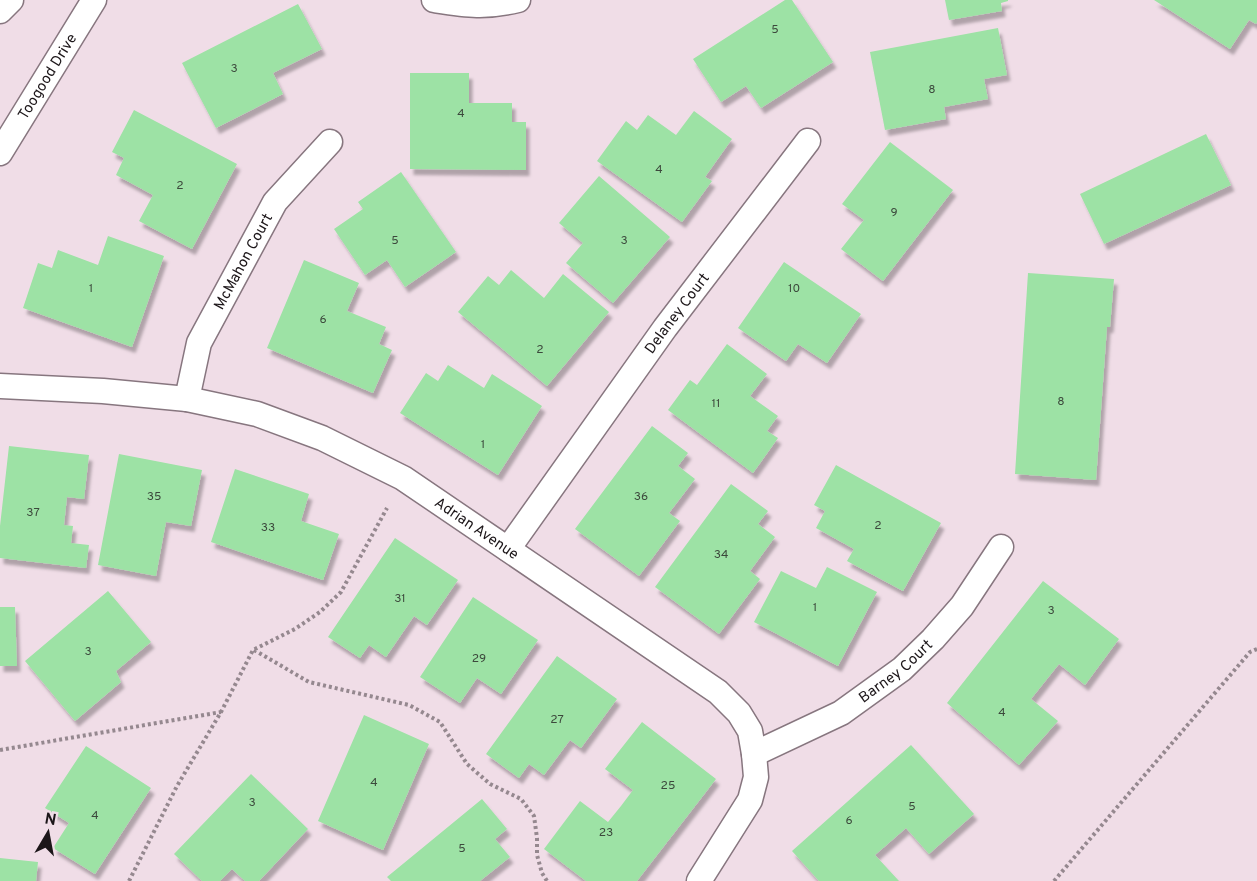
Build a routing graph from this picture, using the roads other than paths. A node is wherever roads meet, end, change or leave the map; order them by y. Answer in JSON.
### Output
{"nodes":[{"id":1,"x":11,"y":0,"type":"edge"},
{"id":2,"x":93,"y":0,"type":"edge"},
{"id":3,"x":434,"y":0,"type":"edge"},
{"id":4,"x":518,"y":0,"type":"edge"},
{"id":5,"x":0,"y":11,"type":"edge"},
{"id":6,"x":808,"y":141,"type":"dead end"},
{"id":7,"x":330,"y":142,"type":"dead end"},
{"id":8,"x":0,"y":153,"type":"edge"},
{"id":9,"x":0,"y":386,"type":"edge"},
{"id":10,"x":187,"y":399,"type":"junction"},
{"id":11,"x":1001,"y":547,"type":"dead end"},
{"id":12,"x":508,"y":549,"type":"junction"},
{"id":13,"x":754,"y":754,"type":"junction"},
{"id":14,"x":699,"y":881,"type":"edge"}],
"edges":[{"from":1,"to":5,"type":"lane"},
{"from":2,"to":8,"type":"lane","name":"Toogood Drive"},
{"from":3,"to":4,"type":"lane"},
{"from":6,"to":12,"type":"lane","name":"Delaney Court"},
{"from":7,"to":10,"type":"lane","name":"McMahon Court"},
{"from":9,"to":10,"type":"lane","name":"Adrian Avenue"},
{"from":10,"to":12,"type":"lane","name":"Adrian Avenue"},
{"from":11,"to":13,"type":"lane","name":"Barney Court"},
{"from":12,"to":13,"type":"lane","name":"Adrian Avenue"},
{"from":13,"to":14,"type":"lane","name":"Adrian Avenue"}]}
